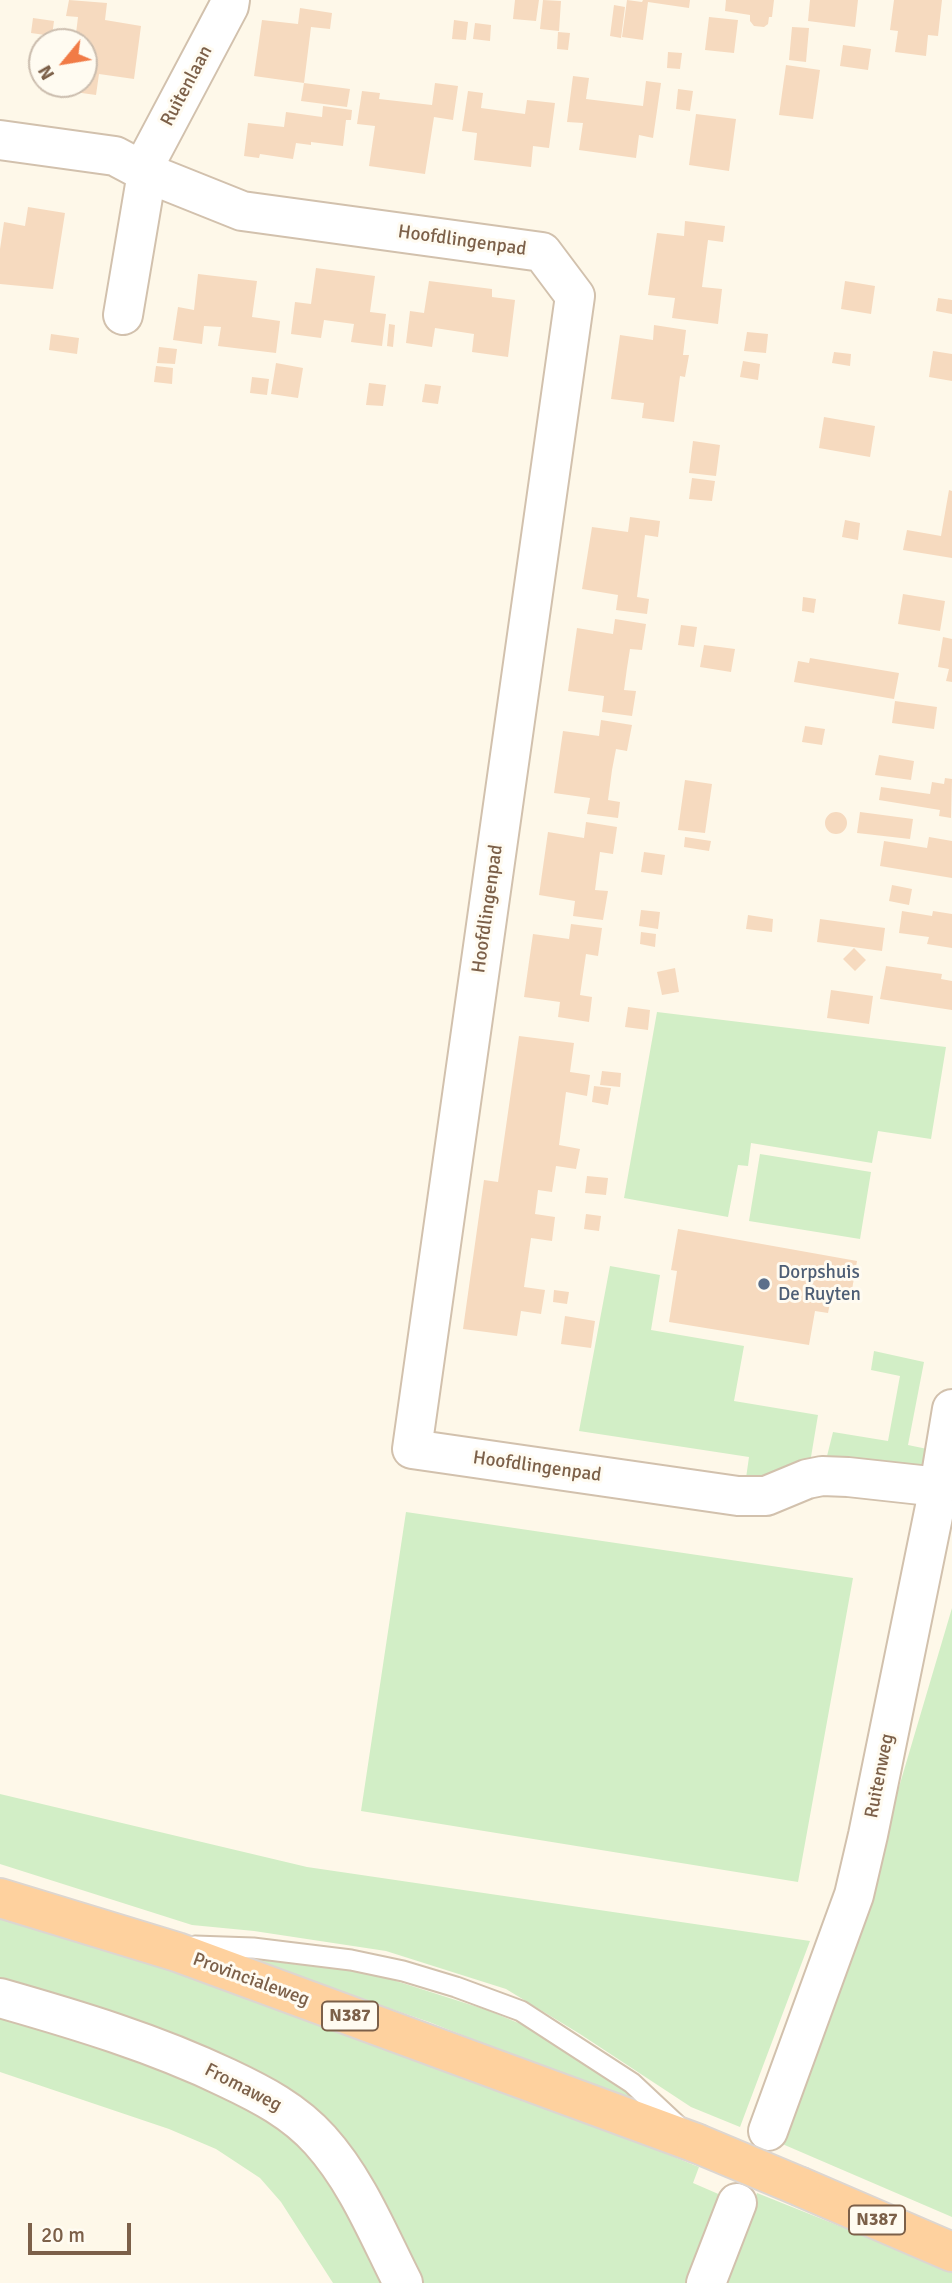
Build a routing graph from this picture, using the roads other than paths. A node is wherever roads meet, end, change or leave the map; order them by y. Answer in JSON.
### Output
{"nodes":[{"id":1,"x":230,"y":0,"type":"edge"},
{"id":2,"x":0,"y":140,"type":"edge"},
{"id":3,"x":146,"y":173,"type":"junction"},
{"id":4,"x":123,"y":315,"type":"dead end"},
{"id":5,"x":952,"y":1409,"type":"edge"},
{"id":6,"x":939,"y":1488,"type":"junction"},
{"id":7,"x":0,"y":1898,"type":"edge"},
{"id":8,"x":154,"y":1945,"type":"junction"},
{"id":9,"x":0,"y":1998,"type":"edge"},
{"id":10,"x":768,"y":2131,"type":"dead end"},
{"id":11,"x":696,"y":2143,"type":"junction"},
{"id":12,"x":737,"y":2203,"type":"dead end"},
{"id":13,"x":952,"y":2252,"type":"edge"},
{"id":14,"x":403,"y":2283,"type":"edge"},
{"id":15,"x":706,"y":2283,"type":"edge"}],
"edges":[{"from":1,"to":3,"type":"street","name":"Ruitenlaan"},
{"from":2,"to":3,"type":"street","name":"Hoofdlingenpad"},
{"from":3,"to":4,"type":"street"},
{"from":3,"to":6,"type":"street","name":"Hoofdlingenpad"},
{"from":5,"to":6,"type":"street","name":"Ruitenweg"},
{"from":6,"to":10,"type":"street","name":"Ruitenweg"},
{"from":7,"to":8,"type":"highway","name":"Provincialeweg","number":"N387"},
{"from":8,"to":11,"type":"highway","name":"Provincialeweg","number":"N387"},
{"from":8,"to":11,"type":"lane"},
{"from":9,"to":14,"type":"street","name":"Fromaweg"},
{"from":11,"to":13,"type":"highway","number":"N387","bridge":true},
{"from":12,"to":15,"type":"street"}]}
